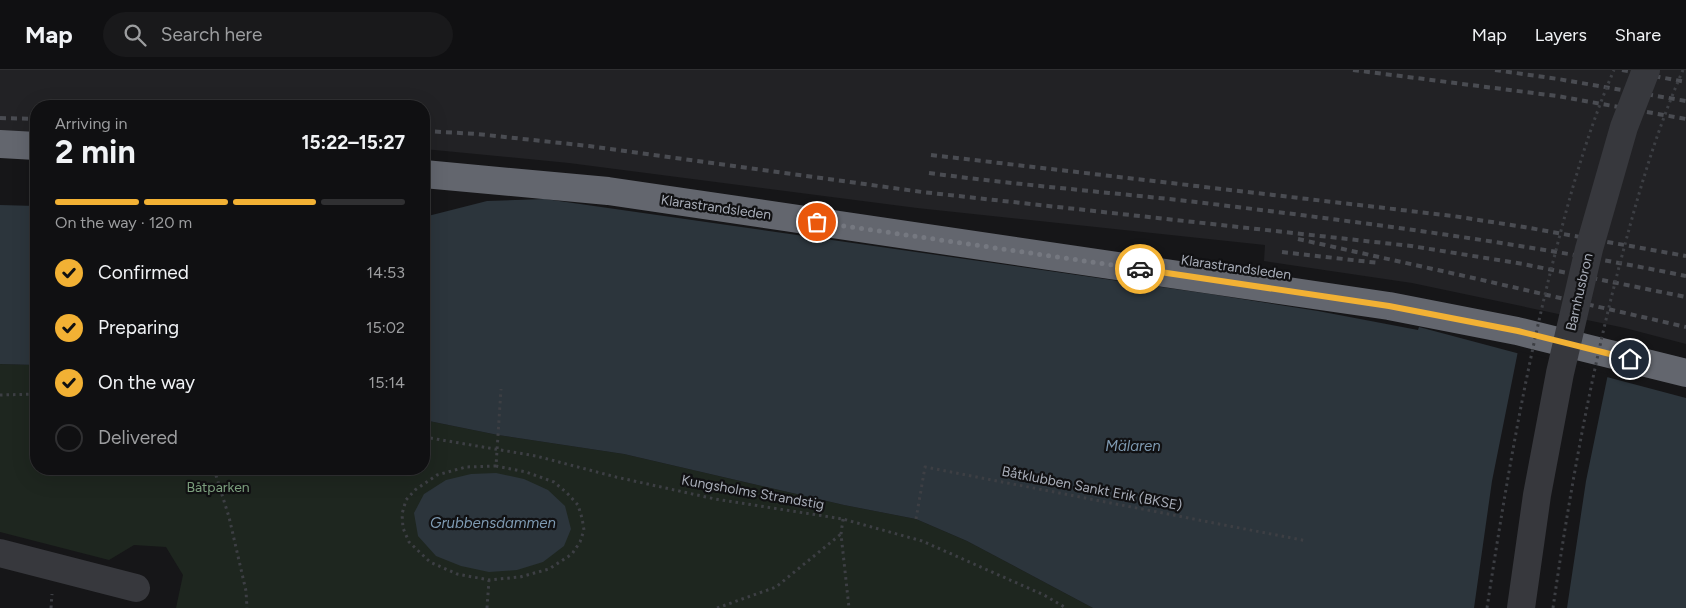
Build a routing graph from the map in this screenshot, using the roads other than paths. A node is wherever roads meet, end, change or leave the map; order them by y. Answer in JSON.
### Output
{"nodes":[{"id":1,"x":1646,"y":70,"type":"edge"},
{"id":2,"x":0,"y":144,"type":"edge"},
{"id":3,"x":30,"y":146,"type":"edge"},
{"id":4,"x":0,"y":160,"type":"edge"},
{"id":5,"x":30,"y":161,"type":"edge"},
{"id":6,"x":430,"y":161,"type":"edge"},
{"id":7,"x":430,"y":175,"type":"edge"},
{"id":8,"x":1686,"y":356,"type":"edge"},
{"id":9,"x":1686,"y":373,"type":"edge"},
{"id":10,"x":0,"y":553,"type":"edge"},
{"id":11,"x":136,"y":588,"type":"dead end"},
{"id":12,"x":1521,"y":608,"type":"edge"}],
"edges":[{"from":1,"to":12,"type":"street","name":"Barnhusbron","bridge":true},
{"from":2,"to":3,"type":"highway"},
{"from":4,"to":5,"type":"highway"},
{"from":6,"to":8,"type":"highway","name":"Klarastrandsleden"},
{"from":7,"to":9,"type":"highway","name":"Klarastrandsleden"},
{"from":10,"to":11,"type":"street"}]}
